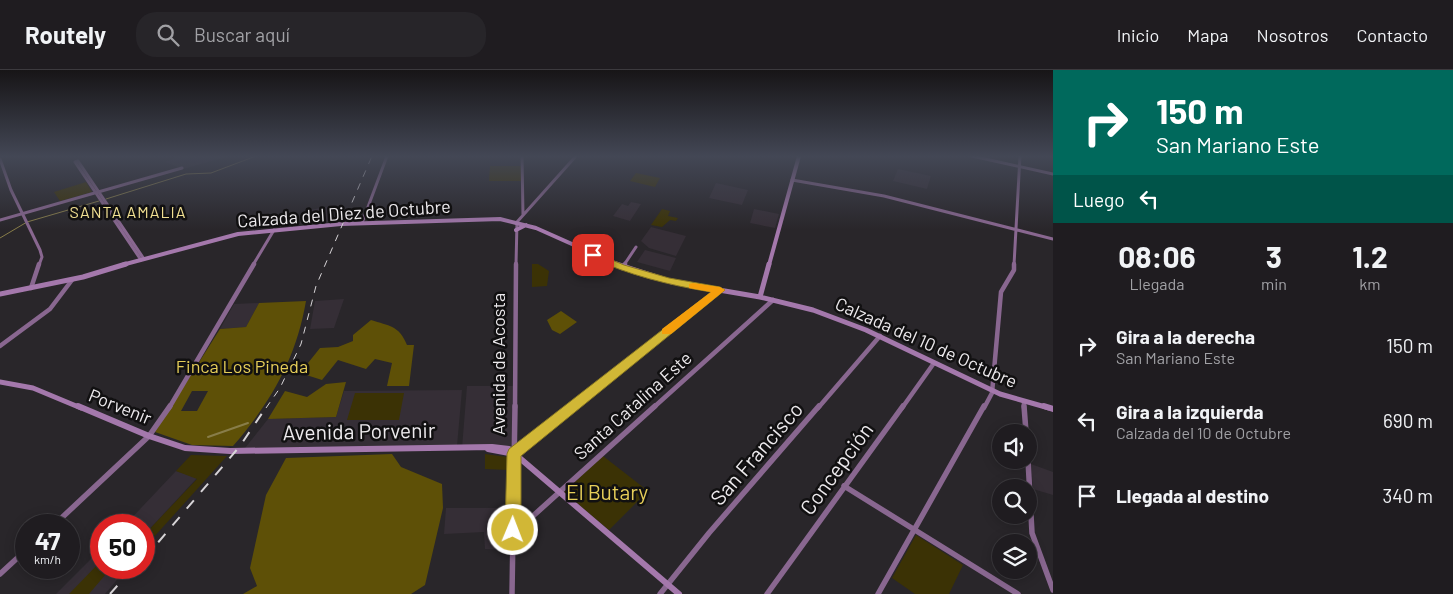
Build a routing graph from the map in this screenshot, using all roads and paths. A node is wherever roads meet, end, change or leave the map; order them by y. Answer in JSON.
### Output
{"nodes":[{"id":1,"x":9,"y":180,"type":"edge"},
{"id":2,"x":88,"y":180,"type":"edge"},
{"id":3,"x":90,"y":180,"type":"edge"},
{"id":4,"x":138,"y":180,"type":"edge"},
{"id":5,"x":378,"y":180,"type":"edge"},
{"id":6,"x":522,"y":180,"type":"edge"},
{"id":7,"x":554,"y":180,"type":"edge"},
{"id":8,"x":792,"y":180,"type":"edge"},
{"id":9,"x":795,"y":180,"type":"edge"},
{"id":10,"x":1019,"y":180,"type":"edge"},
{"id":11,"x":97,"y":192,"type":"junction"},
{"id":12,"x":24,"y":214,"type":"junction"},
{"id":13,"x":523,"y":216,"type":"junction"},
{"id":14,"x":0,"y":220,"type":"edge"},
{"id":15,"x":517,"y":222,"type":"junction"},
{"id":16,"x":362,"y":223,"type":"junction"},
{"id":17,"x":526,"y":225,"type":"junction"},
{"id":18,"x":274,"y":230,"type":"junction"},
{"id":19,"x":516,"y":230,"type":"junction"},
{"id":20,"x":1017,"y":230,"type":"junction"},
{"id":21,"x":1053,"y":239,"type":"edge"},
{"id":22,"x":636,"y":246,"type":"dead end"},
{"id":23,"x":143,"y":259,"type":"junction"},
{"id":24,"x":622,"y":268,"type":"junction"},
{"id":25,"x":69,"y":283,"type":"junction"},
{"id":26,"x":31,"y":288,"type":"junction"},
{"id":27,"x":720,"y":290,"type":"junction"},
{"id":28,"x":762,"y":291,"type":"junction"},
{"id":29,"x":0,"y":294,"type":"edge"},
{"id":30,"x":760,"y":297,"type":"junction"},
{"id":31,"x":770,"y":301,"type":"junction"},
{"id":32,"x":880,"y":336,"type":"junction"},
{"id":33,"x":0,"y":346,"type":"edge"},
{"id":34,"x":934,"y":363,"type":"junction"},
{"id":35,"x":0,"y":382,"type":"edge"},
{"id":36,"x":992,"y":391,"type":"junction"},
{"id":37,"x":1024,"y":402,"type":"junction"},
{"id":38,"x":1053,"y":409,"type":"edge"},
{"id":39,"x":1025,"y":424,"type":"edge"},
{"id":40,"x":149,"y":436,"type":"junction"},
{"id":41,"x":230,"y":451,"type":"joint"},
{"id":42,"x":514,"y":454,"type":"junction"},
{"id":43,"x":1028,"y":469,"type":"edge"},
{"id":44,"x":844,"y":486,"type":"junction"},
{"id":45,"x":560,"y":492,"type":"junction"},
{"id":46,"x":66,"y":514,"type":"edge"},
{"id":47,"x":914,"y":530,"type":"junction"},
{"id":48,"x":513,"y":534,"type":"junction"},
{"id":49,"x":15,"y":560,"type":"edge"},
{"id":50,"x":0,"y":574,"type":"edge"},
{"id":51,"x":668,"y":585,"type":"junction"},
{"id":52,"x":1053,"y":590,"type":"edge"},
{"id":53,"x":512,"y":594,"type":"edge"},
{"id":54,"x":660,"y":594,"type":"edge"},
{"id":55,"x":679,"y":594,"type":"edge"},
{"id":56,"x":767,"y":594,"type":"edge"},
{"id":57,"x":878,"y":594,"type":"edge"},
{"id":58,"x":1018,"y":594,"type":"edge"}],
"edges":[{"from":1,"to":12,"type":"street"},
{"from":2,"to":11,"type":"street"},
{"from":3,"to":11,"type":"street"},
{"from":4,"to":11,"type":"street"},
{"from":5,"to":16,"type":"street"},
{"from":6,"to":13,"type":"street"},
{"from":7,"to":13,"type":"street"},
{"from":8,"to":28,"type":"main road"},
{"from":9,"to":20,"type":"street"},
{"from":10,"to":20,"type":"street"},
{"from":11,"to":12,"type":"street"},
{"from":11,"to":23,"type":"street"},
{"from":12,"to":14,"type":"street"},
{"from":12,"to":26,"type":"street"},
{"from":13,"to":15,"type":"street"},
{"from":15,"to":16,"type":"main road","name":"Calzada del Diez de Octubre"},
{"from":15,"to":17,"type":"main road"},
{"from":15,"to":19,"type":"street","name":"Avenida de Acosta"},
{"from":16,"to":18,"type":"main road","name":"Calzada del Diez de Octubre"},
{"from":17,"to":19,"type":"main road"},
{"from":17,"to":24,"type":"main road","name":"Calzada del 10 de Octubre"},
{"from":18,"to":23,"type":"main road","name":"Calzada del Diez de Octubre"},
{"from":18,"to":40,"type":"street"},
{"from":19,"to":42,"type":"street","name":"Avenida de Acosta"},
{"from":20,"to":21,"type":"street"},
{"from":20,"to":36,"type":"street"},
{"from":22,"to":24,"type":"street"},
{"from":23,"to":25,"type":"main road","name":"Calzada del Diez de Octubre"},
{"from":24,"to":27,"type":"main road","name":"Calzada del 10 de Octubre"},
{"from":25,"to":26,"type":"main road","name":"Calzada del Diez de Octubre"},
{"from":25,"to":33,"type":"street"},
{"from":26,"to":29,"type":"main road","name":"Calzada del Diez de Octubre"},
{"from":27,"to":30,"type":"main road","name":"Calzada del 10 de Octubre"},
{"from":27,"to":42,"type":"street"},
{"from":28,"to":30,"type":"main road"},
{"from":28,"to":31,"type":"main road"},
{"from":30,"to":31,"type":"main road","name":"Calzada del 10 de Octubre"},
{"from":31,"to":32,"type":"main road","name":"Calzada del 10 de Octubre"},
{"from":31,"to":45,"type":"street","name":"Santa Catalina Este"},
{"from":32,"to":34,"type":"main road","name":"Calzada del 10 de Octubre"},
{"from":32,"to":51,"type":"street","name":"San Francisco"},
{"from":34,"to":36,"type":"main road","name":"Calzada del 10 de Octubre"},
{"from":34,"to":44,"type":"street","name":"Concepción"},
{"from":35,"to":40,"type":"main road","name":"Porvenir"},
{"from":36,"to":37,"type":"main road","name":"Calzada del 10 de Octubre"},
{"from":36,"to":47,"type":"street"},
{"from":37,"to":38,"type":"main road","name":"Calzada del 10 de Octubre"},
{"from":37,"to":39,"type":"street"},
{"from":40,"to":41,"type":"main road","name":"Porvenir"},
{"from":40,"to":46,"type":"street"},
{"from":41,"to":42,"type":"main road","name":"Avenida Porvenir"},
{"from":42,"to":45,"type":"main road","name":"Avenida Porvenir"},
{"from":42,"to":48,"type":"street","name":"Avenida de Acosta"},
{"from":43,"to":52,"type":"street"},
{"from":44,"to":47,"type":"street"},
{"from":44,"to":56,"type":"street","name":"Concepción"},
{"from":45,"to":48,"type":"street","name":"Santa Catalina Este"},
{"from":45,"to":51,"type":"main road","name":"Avenida Porvenir"},
{"from":47,"to":57,"type":"street"},
{"from":47,"to":58,"type":"street"},
{"from":48,"to":53,"type":"street","name":"Avenida de Acosta"},
{"from":49,"to":50,"type":"street"},
{"from":51,"to":54,"type":"street","name":"San Francisco"},
{"from":51,"to":55,"type":"main road","name":"Avenida Porvenir"}]}
